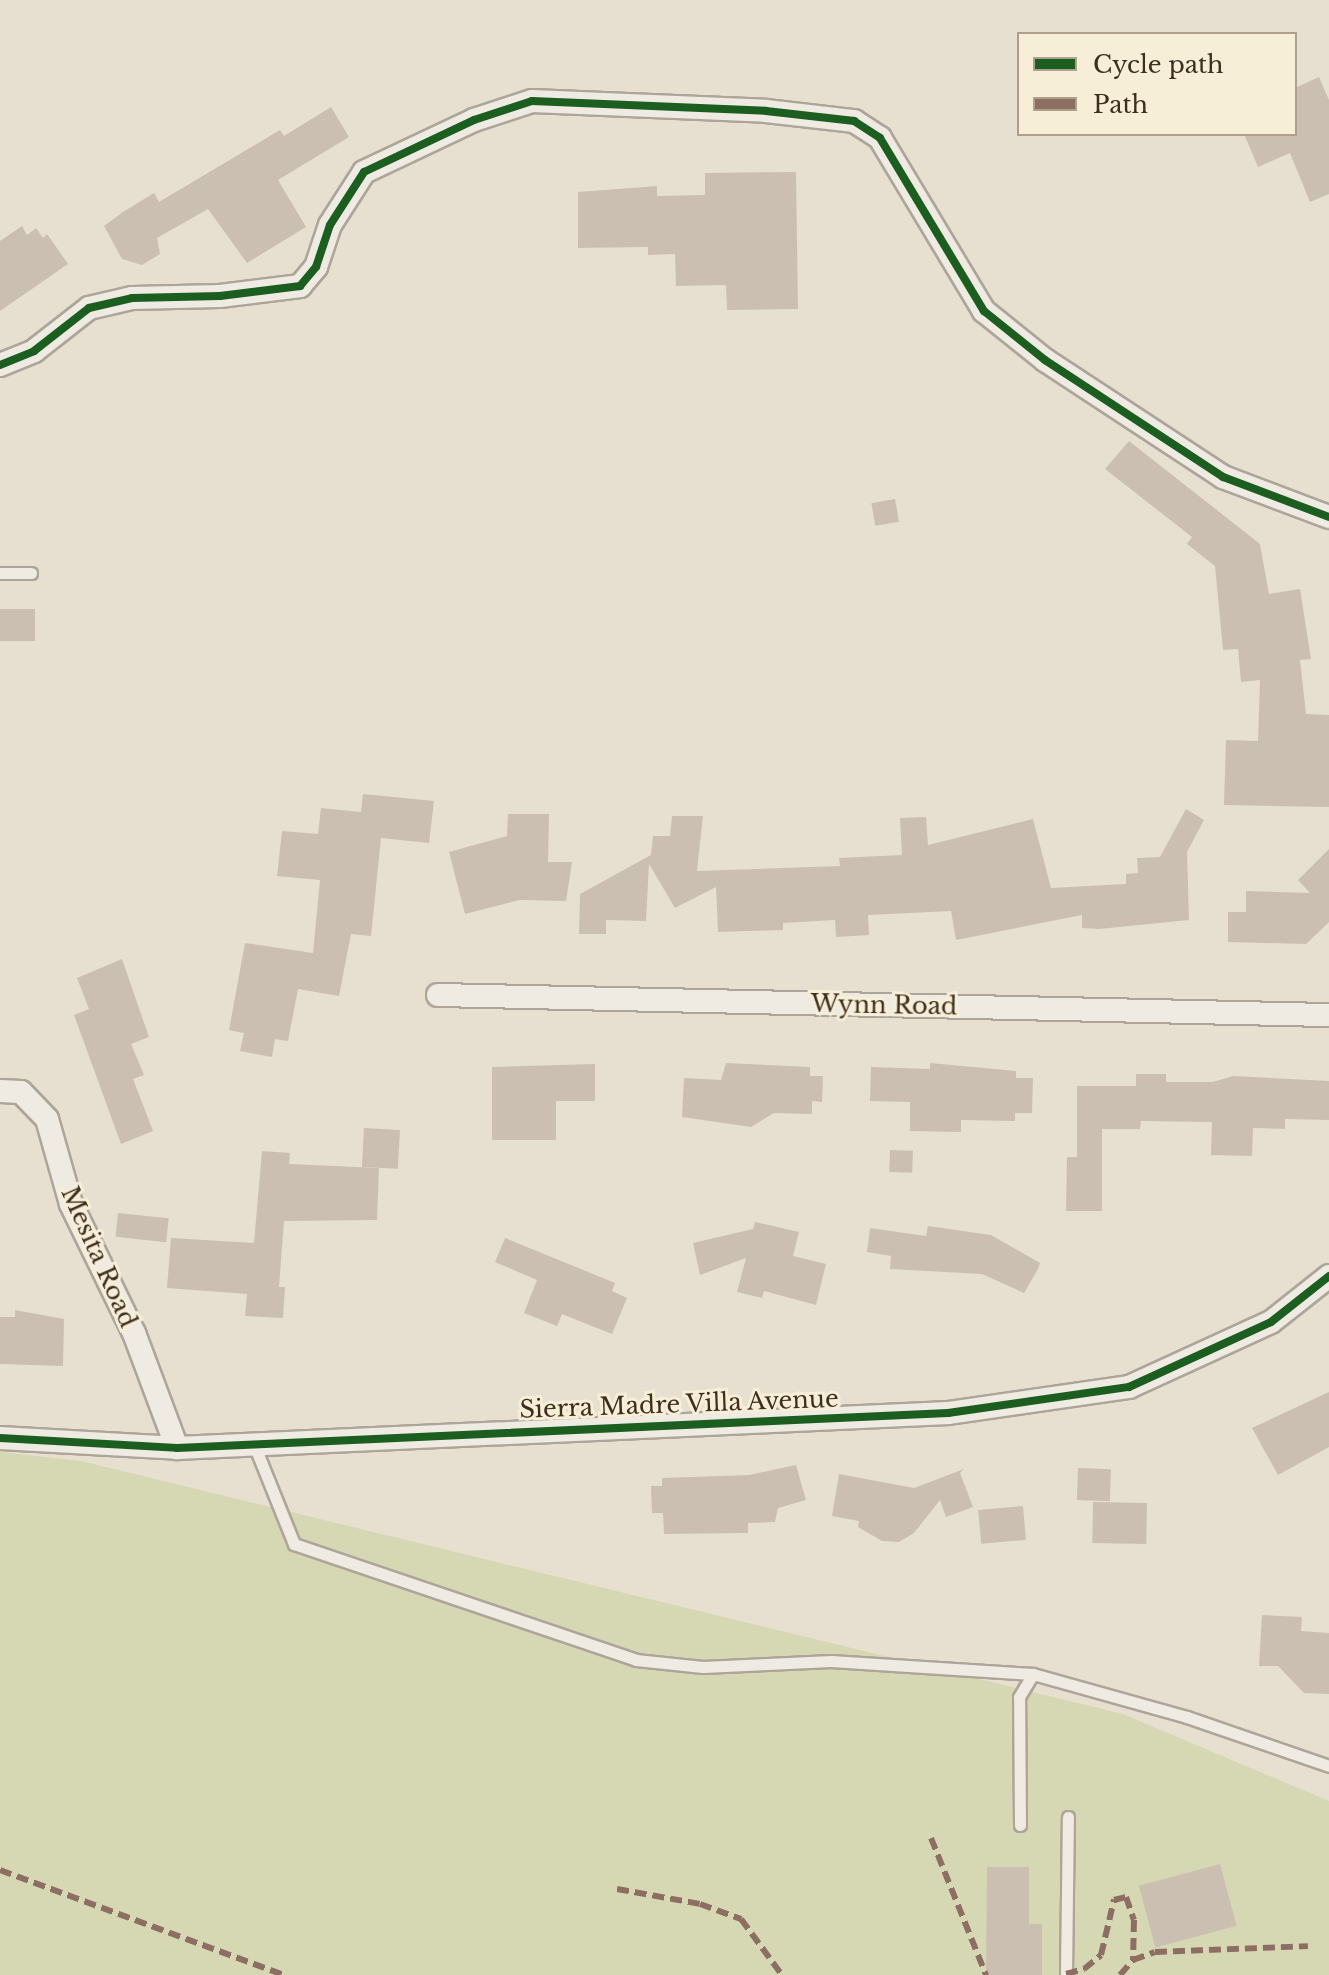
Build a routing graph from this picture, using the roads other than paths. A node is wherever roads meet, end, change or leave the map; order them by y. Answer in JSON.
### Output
{"nodes":[{"id":1,"x":0,"y":365,"type":"edge"},
{"id":2,"x":1329,"y":517,"type":"edge"},
{"id":3,"x":0,"y":573,"type":"edge"},
{"id":4,"x":31,"y":573,"type":"dead end"},
{"id":5,"x":438,"y":995,"type":"dead end"},
{"id":6,"x":1329,"y":1015,"type":"edge"},
{"id":7,"x":0,"y":1091,"type":"edge"},
{"id":8,"x":1329,"y":1276,"type":"edge"},
{"id":9,"x":0,"y":1438,"type":"edge"},
{"id":10,"x":253,"y":1442,"type":"junction"},
{"id":11,"x":177,"y":1448,"type":"junction"},
{"id":12,"x":1033,"y":1674,"type":"junction"},
{"id":13,"x":1329,"y":1766,"type":"edge"},
{"id":14,"x":1068,"y":1817,"type":"dead end"},
{"id":15,"x":1020,"y":1825,"type":"dead end"},
{"id":16,"x":1066,"y":1975,"type":"edge"}],
"edges":[{"from":1,"to":2,"type":"street"},
{"from":3,"to":4,"type":"lane"},
{"from":5,"to":6,"type":"street","name":"Wynn Road"},
{"from":7,"to":11,"type":"street","name":"Mesita Road"},
{"from":8,"to":10,"type":"street","name":"Sierra Madre Villa Avenue"},
{"from":9,"to":11,"type":"street","name":"Sierra Madre Villa Avenue"},
{"from":10,"to":11,"type":"street","name":"Sierra Madre Villa Avenue"},
{"from":10,"to":12,"type":"lane"},
{"from":12,"to":13,"type":"lane"},
{"from":12,"to":15,"type":"lane"},
{"from":14,"to":16,"type":"lane"}]}
